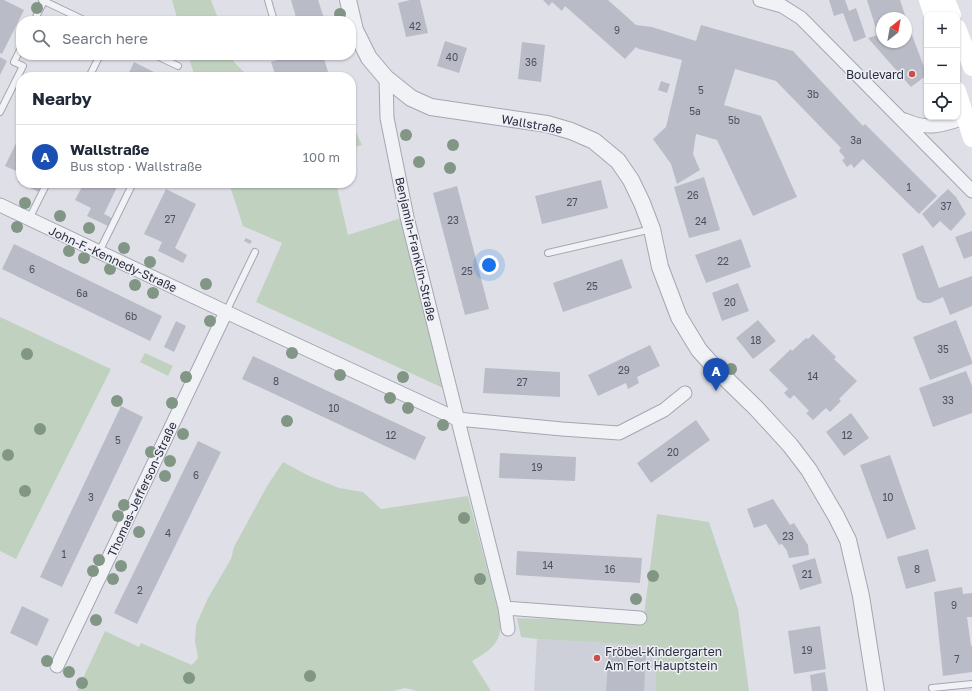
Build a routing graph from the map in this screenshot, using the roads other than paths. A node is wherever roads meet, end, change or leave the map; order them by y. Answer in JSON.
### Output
{"nodes":[{"id":1,"x":43,"y":0,"type":"edge"},
{"id":2,"x":268,"y":0,"type":"edge"},
{"id":3,"x":348,"y":0,"type":"edge"},
{"id":4,"x":760,"y":0,"type":"edge"},
{"id":5,"x":928,"y":0,"type":"edge"},
{"id":6,"x":946,"y":0,"type":"edge"},
{"id":7,"x":931,"y":12,"type":"edge"},
{"id":8,"x":951,"y":12,"type":"edge"},
{"id":9,"x":36,"y":16,"type":"edge"},
{"id":10,"x":76,"y":16,"type":"edge"},
{"id":11,"x":273,"y":16,"type":"edge"},
{"id":12,"x":351,"y":16,"type":"edge"},
{"id":13,"x":356,"y":34,"type":"edge"},
{"id":14,"x":960,"y":36,"type":"edge"},
{"id":15,"x":16,"y":58,"type":"edge"},
{"id":16,"x":98,"y":60,"type":"edge"},
{"id":17,"x":165,"y":60,"type":"edge"},
{"id":18,"x":178,"y":66,"type":"dead end"},
{"id":19,"x":972,"y":67,"type":"edge"},
{"id":20,"x":20,"y":72,"type":"edge"},
{"id":21,"x":92,"y":72,"type":"edge"},
{"id":22,"x":386,"y":78,"type":"junction"},
{"id":23,"x":16,"y":80,"type":"edge"},
{"id":24,"x":960,"y":98,"type":"edge"},
{"id":25,"x":0,"y":112,"type":"edge"},
{"id":26,"x":902,"y":119,"type":"junction"},
{"id":27,"x":969,"y":120,"type":"edge"},
{"id":28,"x":972,"y":138,"type":"edge"},
{"id":29,"x":44,"y":188,"type":"edge"},
{"id":30,"x":131,"y":188,"type":"edge"},
{"id":31,"x":972,"y":191,"type":"edge"},
{"id":32,"x":0,"y":206,"type":"edge"},
{"id":33,"x":29,"y":219,"type":"junction"},
{"id":34,"x":652,"y":230,"type":"junction"},
{"id":35,"x":99,"y":252,"type":"junction"},
{"id":36,"x":255,"y":252,"type":"dead end"},
{"id":37,"x":548,"y":253,"type":"dead end"},
{"id":38,"x":226,"y":312,"type":"junction"},
{"id":39,"x":685,"y":393,"type":"dead end"},
{"id":40,"x":457,"y":418,"type":"junction"},
{"id":41,"x":505,"y":608,"type":"junction"},
{"id":42,"x":640,"y":618,"type":"dead end"},
{"id":43,"x":508,"y":629,"type":"dead end"},
{"id":44,"x":57,"y":666,"type":"dead end"},
{"id":45,"x":972,"y":684,"type":"edge"},
{"id":46,"x":932,"y":688,"type":"dead end"},
{"id":47,"x":876,"y":691,"type":"edge"}],
"edges":[{"from":1,"to":9,"type":"lane"},
{"from":1,"to":10,"type":"lane"},
{"from":2,"to":11,"type":"lane"},
{"from":3,"to":12,"type":"street","name":"Wallstraße"},
{"from":4,"to":26,"type":"street"},
{"from":5,"to":7,"type":"main road"},
{"from":6,"to":8,"type":"main road"},
{"from":13,"to":22,"type":"street","name":"Wallstraße"},
{"from":14,"to":19,"type":"main road"},
{"from":15,"to":20,"type":"lane"},
{"from":16,"to":21,"type":"lane"},
{"from":17,"to":18,"type":"lane"},
{"from":22,"to":34,"type":"street","name":"Wallstraße"},
{"from":22,"to":40,"type":"street","name":"Benjamin-Franklin-Straße"},
{"from":23,"to":25,"type":"lane"},
{"from":24,"to":27,"type":"main road"},
{"from":26,"to":27,"type":"street"},
{"from":26,"to":31,"type":"street"},
{"from":27,"to":28,"type":"main road"},
{"from":29,"to":33,"type":"lane"},
{"from":30,"to":35,"type":"lane"},
{"from":32,"to":33,"type":"street","name":"John-F.-Kennedy-Straße"},
{"from":33,"to":35,"type":"street","name":"John-F.-Kennedy-Straße"},
{"from":34,"to":37,"type":"lane"},
{"from":34,"to":47,"type":"street","name":"Wallstraße"},
{"from":35,"to":38,"type":"street","name":"John-F.-Kennedy-Straße"},
{"from":36,"to":38,"type":"lane"},
{"from":38,"to":40,"type":"street"},
{"from":38,"to":44,"type":"street","name":"Thomas-Jefferson-Straße"},
{"from":39,"to":40,"type":"street"},
{"from":40,"to":41,"type":"street","name":"Benjamin-Franklin-Straße"},
{"from":41,"to":42,"type":"street"},
{"from":41,"to":43,"type":"street","name":"Benjamin-Franklin-Straße"},
{"from":45,"to":46,"type":"lane"}]}
